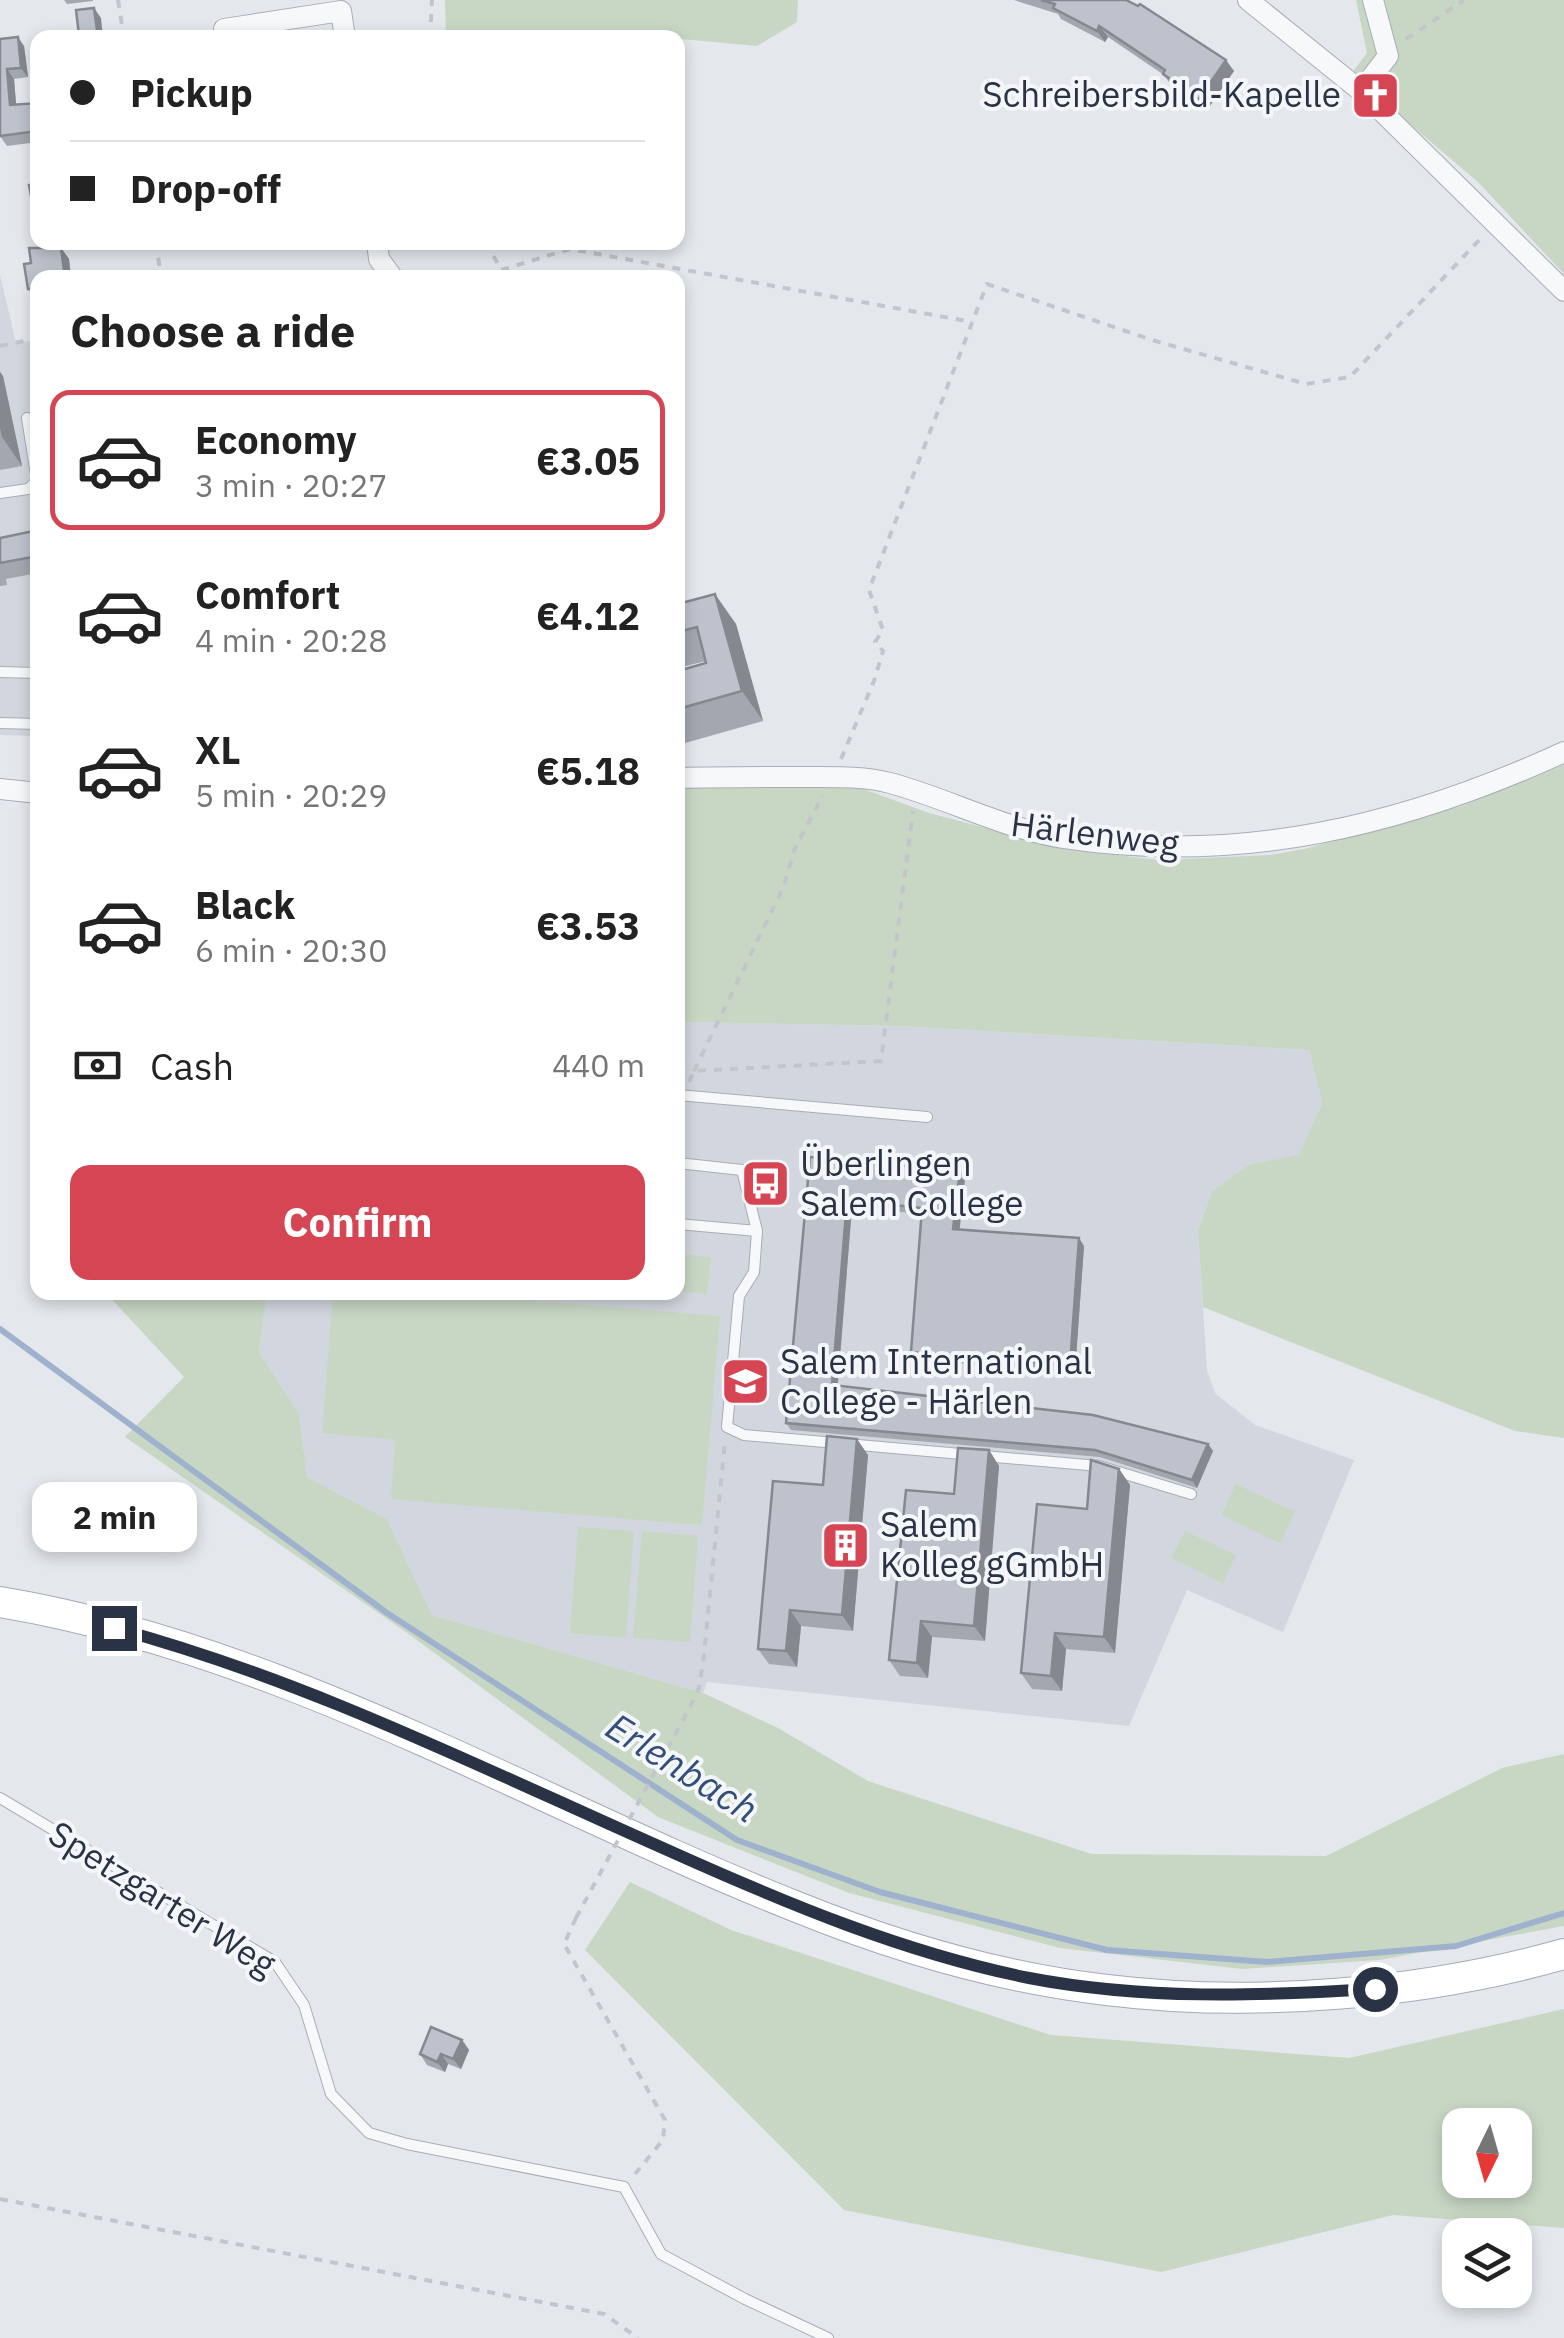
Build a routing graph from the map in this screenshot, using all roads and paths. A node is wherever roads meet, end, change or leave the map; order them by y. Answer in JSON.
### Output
{"nodes":[{"id":1,"x":118,"y":0,"type":"edge"},
{"id":2,"x":432,"y":0,"type":"edge"},
{"id":3,"x":1248,"y":0,"type":"edge"},
{"id":4,"x":1372,"y":0,"type":"edge"},
{"id":5,"x":1464,"y":0,"type":"edge"},
{"id":6,"x":123,"y":30,"type":"edge"},
{"id":7,"x":240,"y":30,"type":"edge"},
{"id":8,"x":344,"y":30,"type":"edge"},
{"id":9,"x":430,"y":30,"type":"edge"},
{"id":10,"x":1388,"y":56,"type":"junction"},
{"id":11,"x":1361,"y":90,"type":"junction"},
{"id":12,"x":1495,"y":222,"type":"junction"},
{"id":13,"x":564,"y":250,"type":"edge"},
{"id":14,"x":581,"y":250,"type":"edge"},
{"id":15,"x":501,"y":270,"type":"edge"},
{"id":16,"x":1564,"y":291,"type":"edge"},
{"id":17,"x":972,"y":322,"type":"junction"},
{"id":18,"x":30,"y":340,"type":"edge"},
{"id":19,"x":0,"y":346,"type":"edge"},
{"id":20,"x":27,"y":418,"type":"dead end"},
{"id":21,"x":30,"y":437,"type":"edge"},
{"id":22,"x":30,"y":486,"type":"edge"},
{"id":23,"x":0,"y":494,"type":"edge"},
{"id":24,"x":0,"y":672,"type":"edge"},
{"id":25,"x":30,"y":673,"type":"edge"},
{"id":26,"x":0,"y":723,"type":"edge"},
{"id":27,"x":30,"y":724,"type":"edge"},
{"id":28,"x":1564,"y":752,"type":"edge"},
{"id":29,"x":685,"y":778,"type":"edge"},
{"id":30,"x":833,"y":778,"type":"junction"},
{"id":31,"x":0,"y":788,"type":"edge"},
{"id":32,"x":915,"y":792,"type":"junction"},
{"id":33,"x":30,"y":793,"type":"edge"},
{"id":34,"x":694,"y":1071,"type":"junction"},
{"id":35,"x":685,"y":1087,"type":"edge"},
{"id":36,"x":685,"y":1092,"type":"edge"},
{"id":37,"x":927,"y":1117,"type":"dead end"},
{"id":38,"x":685,"y":1164,"type":"edge"},
{"id":39,"x":685,"y":1225,"type":"edge"},
{"id":40,"x":757,"y":1231,"type":"junction"},
{"id":41,"x":726,"y":1427,"type":"junction"},
{"id":42,"x":1191,"y":1494,"type":"dead end"},
{"id":43,"x":0,"y":1602,"type":"edge"},
{"id":44,"x":0,"y":1798,"type":"edge"},
{"id":45,"x":1564,"y":1954,"type":"edge"},
{"id":46,"x":624,"y":2188,"type":"junction"},
{"id":47,"x":0,"y":2199,"type":"edge"},
{"id":48,"x":638,"y":2338,"type":"edge"},
{"id":49,"x":828,"y":2338,"type":"edge"}],
"edges":[{"from":1,"to":6,"type":"path"},
{"from":2,"to":9,"type":"path"},
{"from":3,"to":11,"type":"street"},
{"from":4,"to":10,"type":"street"},
{"from":5,"to":10,"type":"path"},
{"from":7,"to":8,"type":"street"},
{"from":10,"to":11,"type":"street"},
{"from":11,"to":12,"type":"street"},
{"from":12,"to":16,"type":"street"},
{"from":12,"to":17,"type":"path"},
{"from":13,"to":15,"type":"path"},
{"from":14,"to":17,"type":"path"},
{"from":17,"to":30,"type":"path"},
{"from":18,"to":19,"type":"path"},
{"from":20,"to":21,"type":"lane"},
{"from":22,"to":23,"type":"lane"},
{"from":24,"to":25,"type":"lane"},
{"from":26,"to":27,"type":"lane"},
{"from":28,"to":32,"type":"street","name":"Härlenweg"},
{"from":29,"to":30,"type":"street","name":"Härlenweg"},
{"from":30,"to":32,"type":"street","name":"Härlenweg"},
{"from":30,"to":34,"type":"path"},
{"from":31,"to":33,"type":"street"},
{"from":32,"to":34,"type":"path"},
{"from":34,"to":35,"type":"path"},
{"from":36,"to":37,"type":"lane"},
{"from":38,"to":40,"type":"lane"},
{"from":39,"to":40,"type":"lane"},
{"from":40,"to":41,"type":"lane"},
{"from":41,"to":42,"type":"lane"},
{"from":41,"to":46,"type":"path","bridge":true},
{"from":43,"to":45,"type":"main road"},
{"from":44,"to":46,"type":"lane","name":"Spetzgarter Weg"},
{"from":46,"to":49,"type":"lane"},
{"from":47,"to":48,"type":"path"}]}
